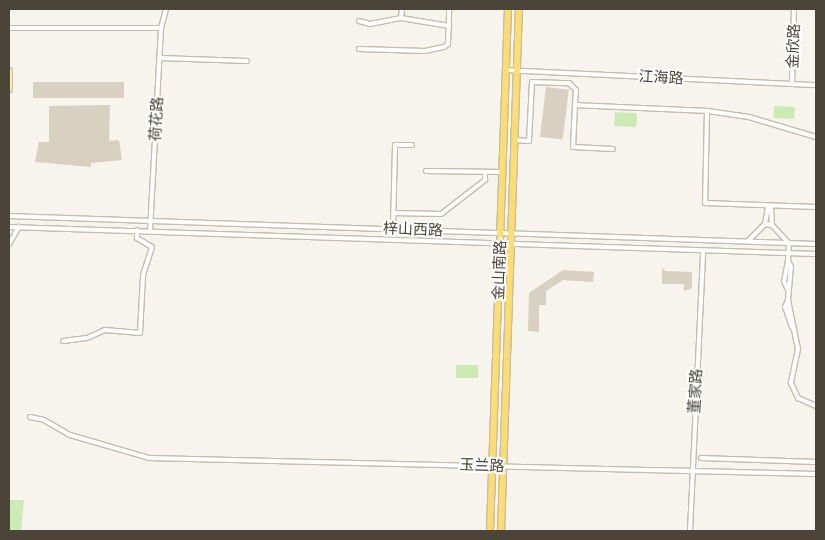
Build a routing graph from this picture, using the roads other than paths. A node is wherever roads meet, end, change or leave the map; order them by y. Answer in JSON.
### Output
{"nodes":[{"id":1,"x":166,"y":9,"type":"edge"},
{"id":2,"x":402,"y":9,"type":"edge"},
{"id":3,"x":449,"y":9,"type":"edge"},
{"id":4,"x":508,"y":9,"type":"edge"},
{"id":5,"x":519,"y":9,"type":"edge"},
{"id":6,"x":794,"y":9,"type":"edge"},
{"id":7,"x":401,"y":18,"type":"junction"},
{"id":8,"x":359,"y":21,"type":"dead end"},
{"id":9,"x":449,"y":26,"type":"junction"},
{"id":10,"x":9,"y":28,"type":"edge"},
{"id":11,"x":162,"y":28,"type":"junction"},
{"id":12,"x":359,"y":49,"type":"dead end"},
{"id":13,"x":160,"y":58,"type":"junction"},
{"id":14,"x":247,"y":61,"type":"dead end"},
{"id":15,"x":9,"y":70,"type":"edge"},
{"id":16,"x":506,"y":70,"type":"junction"},
{"id":17,"x":517,"y":70,"type":"junction"},
{"id":18,"x":792,"y":84,"type":"junction"},
{"id":19,"x":816,"y":85,"type":"edge"},
{"id":20,"x":9,"y":89,"type":"edge"},
{"id":21,"x":575,"y":105,"type":"junction"},
{"id":22,"x":707,"y":111,"type":"junction"},
{"id":23,"x":816,"y":137,"type":"edge"},
{"id":24,"x":514,"y":140,"type":"junction"},
{"id":25,"x":412,"y":145,"type":"dead end"},
{"id":26,"x":613,"y":149,"type":"dead end"},
{"id":27,"x":426,"y":171,"type":"dead end"},
{"id":28,"x":485,"y":172,"type":"junction"},
{"id":29,"x":503,"y":172,"type":"junction"},
{"id":30,"x":769,"y":207,"type":"junction"},
{"id":31,"x":816,"y":207,"type":"edge"},
{"id":32,"x":393,"y":213,"type":"junction"},
{"id":33,"x":9,"y":216,"type":"edge"},
{"id":34,"x":151,"y":219,"type":"junction"},
{"id":35,"x":765,"y":224,"type":"junction"},
{"id":36,"x":772,"y":225,"type":"junction"},
{"id":37,"x":9,"y":227,"type":"edge"},
{"id":38,"x":19,"y":227,"type":"junction"},
{"id":39,"x":368,"y":227,"type":"junction"},
{"id":40,"x":393,"y":228,"type":"junction"},
{"id":41,"x":137,"y":230,"type":"junction"},
{"id":42,"x":438,"y":230,"type":"junction"},
{"id":43,"x":150,"y":231,"type":"junction"},
{"id":44,"x":501,"y":232,"type":"junction"},
{"id":45,"x":511,"y":232,"type":"junction"},
{"id":46,"x":368,"y":239,"type":"junction"},
{"id":47,"x":438,"y":241,"type":"junction"},
{"id":48,"x":748,"y":241,"type":"junction"},
{"id":49,"x":789,"y":242,"type":"junction"},
{"id":50,"x":9,"y":244,"type":"edge"},
{"id":51,"x":500,"y":244,"type":"junction"},
{"id":52,"x":511,"y":244,"type":"junction"},
{"id":53,"x":816,"y":244,"type":"edge"},
{"id":54,"x":702,"y":250,"type":"junction"},
{"id":55,"x":788,"y":254,"type":"junction"},
{"id":56,"x":816,"y":254,"type":"edge"},
{"id":57,"x":63,"y":341,"type":"dead end"},
{"id":58,"x":816,"y":406,"type":"edge"},
{"id":59,"x":30,"y":417,"type":"dead end"},
{"id":60,"x":701,"y":458,"type":"dead end"},
{"id":61,"x":744,"y":460,"type":"junction"},
{"id":62,"x":777,"y":461,"type":"junction"},
{"id":63,"x":816,"y":462,"type":"edge"},
{"id":64,"x":492,"y":465,"type":"junction"},
{"id":65,"x":503,"y":466,"type":"junction"},
{"id":66,"x":692,"y":470,"type":"junction"},
{"id":67,"x":744,"y":472,"type":"junction"},
{"id":68,"x":776,"y":473,"type":"junction"},
{"id":69,"x":816,"y":474,"type":"edge"},
{"id":70,"x":490,"y":521,"type":"junction"},
{"id":71,"x":501,"y":521,"type":"junction"},
{"id":72,"x":490,"y":531,"type":"edge"},
{"id":73,"x":501,"y":531,"type":"edge"},
{"id":74,"x":690,"y":531,"type":"edge"}],
"edges":[{"from":1,"to":11,"type":"street","name":"荷花路"},
{"from":2,"to":7,"type":"street"},
{"from":3,"to":9,"type":"street"},
{"from":4,"to":16,"type":"highway","name":"金山南路"},
{"from":5,"to":17,"type":"highway","name":"金山南路"},
{"from":6,"to":18,"type":"street","name":"金欣路"},
{"from":7,"to":8,"type":"street"},
{"from":7,"to":9,"type":"street"},
{"from":9,"to":12,"type":"street"},
{"from":10,"to":11,"type":"street"},
{"from":11,"to":13,"type":"street","name":"荷花路"},
{"from":13,"to":14,"type":"street"},
{"from":13,"to":34,"type":"street","name":"荷花路"},
{"from":15,"to":20,"type":"main road"},
{"from":16,"to":17,"type":"street","name":"江海路"},
{"from":16,"to":29,"type":"highway","name":"金山南路"},
{"from":17,"to":18,"type":"street","name":"江海路"},
{"from":17,"to":24,"type":"highway","name":"金山南路"},
{"from":18,"to":19,"type":"street","name":"江海路"},
{"from":21,"to":22,"type":"street"},
{"from":21,"to":24,"type":"street"},
{"from":21,"to":26,"type":"street"},
{"from":22,"to":23,"type":"street"},
{"from":22,"to":30,"type":"street"},
{"from":24,"to":45,"type":"highway","name":"金山南路"},
{"from":25,"to":32,"type":"street"},
{"from":27,"to":28,"type":"street"},
{"from":28,"to":29,"type":"street"},
{"from":28,"to":32,"type":"street"},
{"from":29,"to":44,"type":"highway","name":"金山南路"},
{"from":30,"to":31,"type":"street"},
{"from":30,"to":35,"type":"street"},
{"from":30,"to":36,"type":"street"},
{"from":32,"to":40,"type":"street"},
{"from":33,"to":34,"type":"street","name":"梓山西路"},
{"from":34,"to":39,"type":"street","name":"梓山西路"},
{"from":34,"to":43,"type":"street","name":"荷花路"},
{"from":35,"to":36,"type":"street"},
{"from":35,"to":48,"type":"street"},
{"from":36,"to":49,"type":"street"},
{"from":37,"to":38,"type":"street","name":"梓山西路"},
{"from":38,"to":41,"type":"street","name":"梓山西路"},
{"from":38,"to":50,"type":"street"},
{"from":39,"to":40,"type":"street","name":"梓山西路"},
{"from":39,"to":46,"type":"street"},
{"from":40,"to":42,"type":"street","name":"梓山西路"},
{"from":41,"to":43,"type":"street","name":"梓山西路"},
{"from":41,"to":57,"type":"street"},
{"from":42,"to":44,"type":"street","name":"梓山西路"},
{"from":42,"to":47,"type":"street"},
{"from":43,"to":46,"type":"street","name":"梓山西路"},
{"from":44,"to":45,"type":"street","name":"梓山西路"},
{"from":44,"to":51,"type":"highway","name":"金山南路"},
{"from":45,"to":48,"type":"street","name":"梓山西路"},
{"from":45,"to":52,"type":"highway","name":"金山南路"},
{"from":46,"to":47,"type":"street","name":"梓山西路"},
{"from":47,"to":51,"type":"street","name":"梓山西路"},
{"from":48,"to":49,"type":"street","name":"梓山西路"},
{"from":49,"to":53,"type":"street","name":"梓山西路"},
{"from":49,"to":55,"type":"street"},
{"from":51,"to":52,"type":"street","name":"梓山西路"},
{"from":51,"to":64,"type":"highway","name":"金山南路"},
{"from":52,"to":54,"type":"street","name":"梓山西路"},
{"from":52,"to":65,"type":"highway","name":"金山南路"},
{"from":54,"to":55,"type":"street","name":"梓山西路"},
{"from":54,"to":66,"type":"street","name":"董家路"},
{"from":55,"to":56,"type":"street","name":"梓山西路"},
{"from":55,"to":58,"type":"street"},
{"from":59,"to":64,"type":"street","name":"玉兰路"},
{"from":60,"to":61,"type":"street"},
{"from":61,"to":62,"type":"street"},
{"from":61,"to":67,"type":"street"},
{"from":62,"to":63,"type":"street"},
{"from":62,"to":68,"type":"street"},
{"from":64,"to":65,"type":"street","name":"玉兰路"},
{"from":64,"to":70,"type":"highway","name":"金山南路"},
{"from":65,"to":66,"type":"street","name":"玉兰路"},
{"from":65,"to":71,"type":"highway","name":"金山南路"},
{"from":66,"to":67,"type":"street","name":"玉兰路"},
{"from":66,"to":74,"type":"street","name":"董家路"},
{"from":67,"to":68,"type":"street","name":"玉兰路"},
{"from":68,"to":69,"type":"street","name":"玉兰路"},
{"from":70,"to":71,"type":"highway"},
{"from":70,"to":72,"type":"highway","name":"金山南路"},
{"from":71,"to":73,"type":"highway","name":"金山南路"}]}
